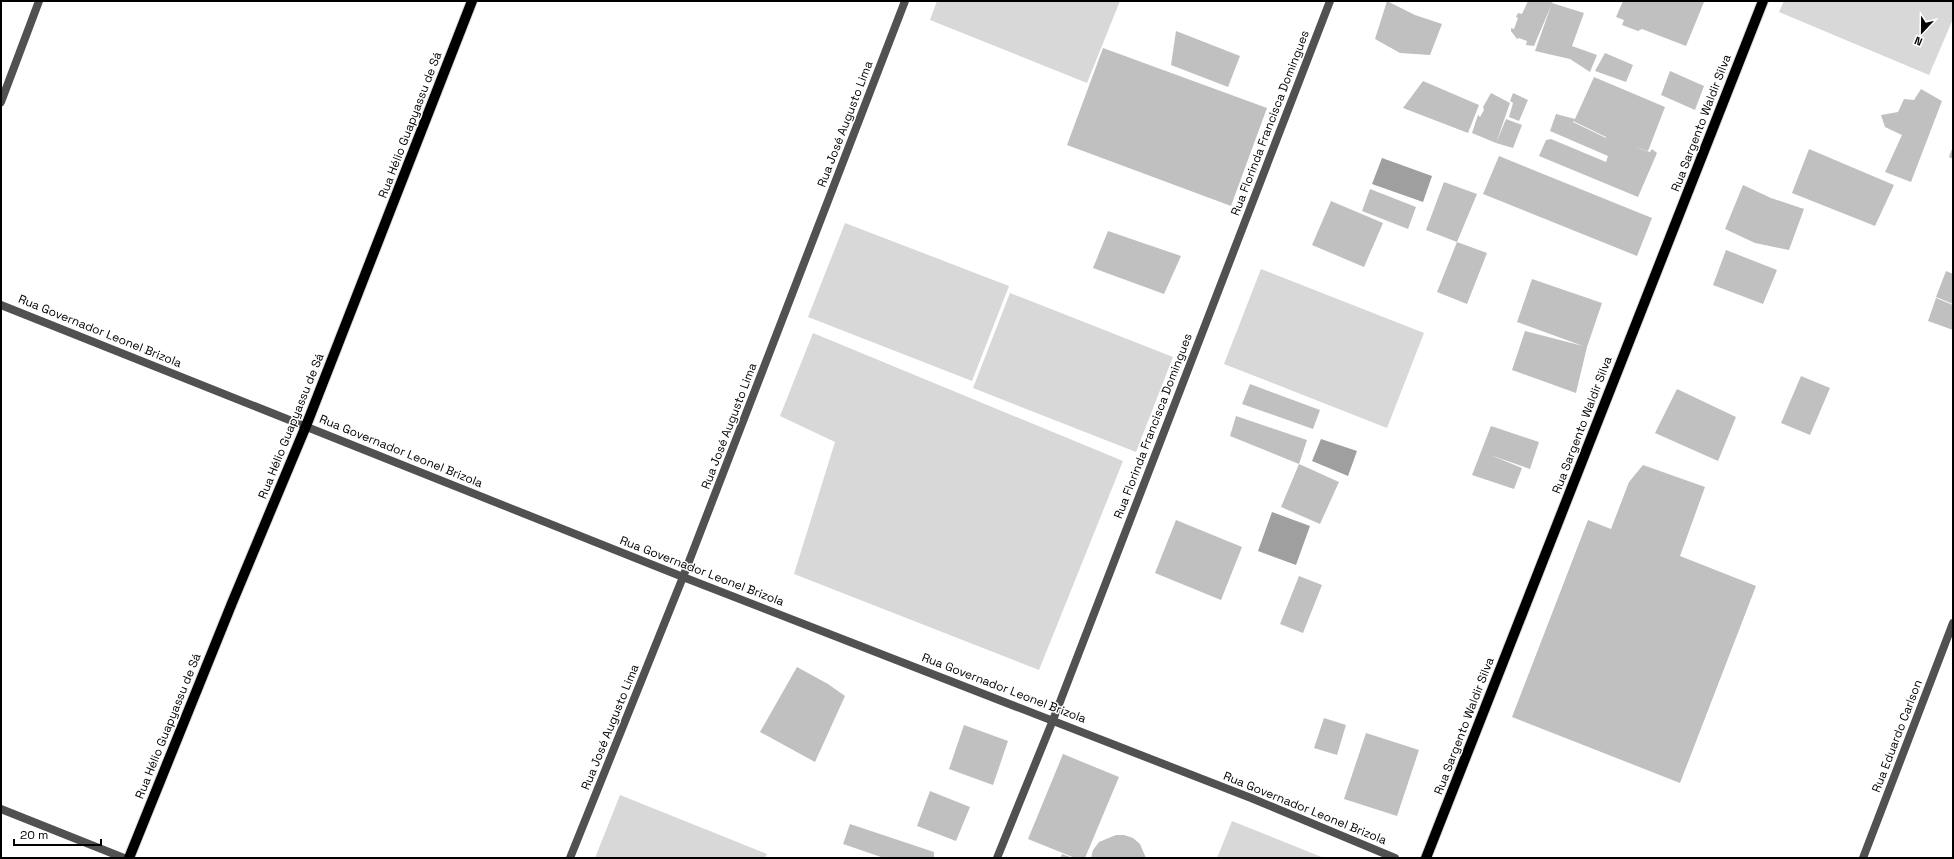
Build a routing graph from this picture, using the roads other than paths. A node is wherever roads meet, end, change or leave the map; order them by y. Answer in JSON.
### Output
{"nodes":[{"id":1,"x":39,"y":1,"type":"edge"},
{"id":2,"x":472,"y":1,"type":"edge"},
{"id":3,"x":905,"y":1,"type":"edge"},
{"id":4,"x":1330,"y":1,"type":"edge"},
{"id":5,"x":1763,"y":1,"type":"edge"},
{"id":6,"x":1,"y":102,"type":"edge"},
{"id":7,"x":1,"y":305,"type":"edge"},
{"id":8,"x":306,"y":426,"type":"junction"},
{"id":9,"x":684,"y":577,"type":"junction"},
{"id":10,"x":1953,"y":623,"type":"edge"},
{"id":11,"x":1053,"y":720,"type":"junction"},
{"id":12,"x":1,"y":809,"type":"edge"},
{"id":13,"x":124,"y":858,"type":"edge"},
{"id":14,"x":128,"y":858,"type":"edge"},
{"id":15,"x":570,"y":858,"type":"edge"},
{"id":16,"x":997,"y":858,"type":"edge"},
{"id":17,"x":1395,"y":858,"type":"edge"},
{"id":18,"x":1426,"y":858,"type":"edge"},
{"id":19,"x":1863,"y":858,"type":"edge"}],
"edges":[{"from":1,"to":6,"type":"street"},
{"from":2,"to":8,"type":"main road","name":"Rua Hélio Guapyassu de Sá"},
{"from":3,"to":9,"type":"street","name":"Rua José Augusto Lima"},
{"from":4,"to":11,"type":"street","name":"Rua Florinda Francisca Domingues"},
{"from":5,"to":18,"type":"main road","name":"Rua Sargento Waldir Silva"},
{"from":7,"to":8,"type":"street","name":"Rua Governador Leonel Brizola"},
{"from":8,"to":9,"type":"street","name":"Rua Governador Leonel Brizola"},
{"from":8,"to":14,"type":"main road","name":"Rua Hélio Guapyassu de Sá"},
{"from":9,"to":11,"type":"street","name":"Rua Governador Leonel Brizola"},
{"from":9,"to":15,"type":"street","name":"Rua José Augusto Lima"},
{"from":10,"to":19,"type":"street","name":"Rua Eduardo Carlson"},
{"from":11,"to":16,"type":"street","name":"Rua Florinda Francisca Domingues"},
{"from":11,"to":17,"type":"street","name":"Rua Governador Leonel Brizola"},
{"from":12,"to":13,"type":"street"}]}
